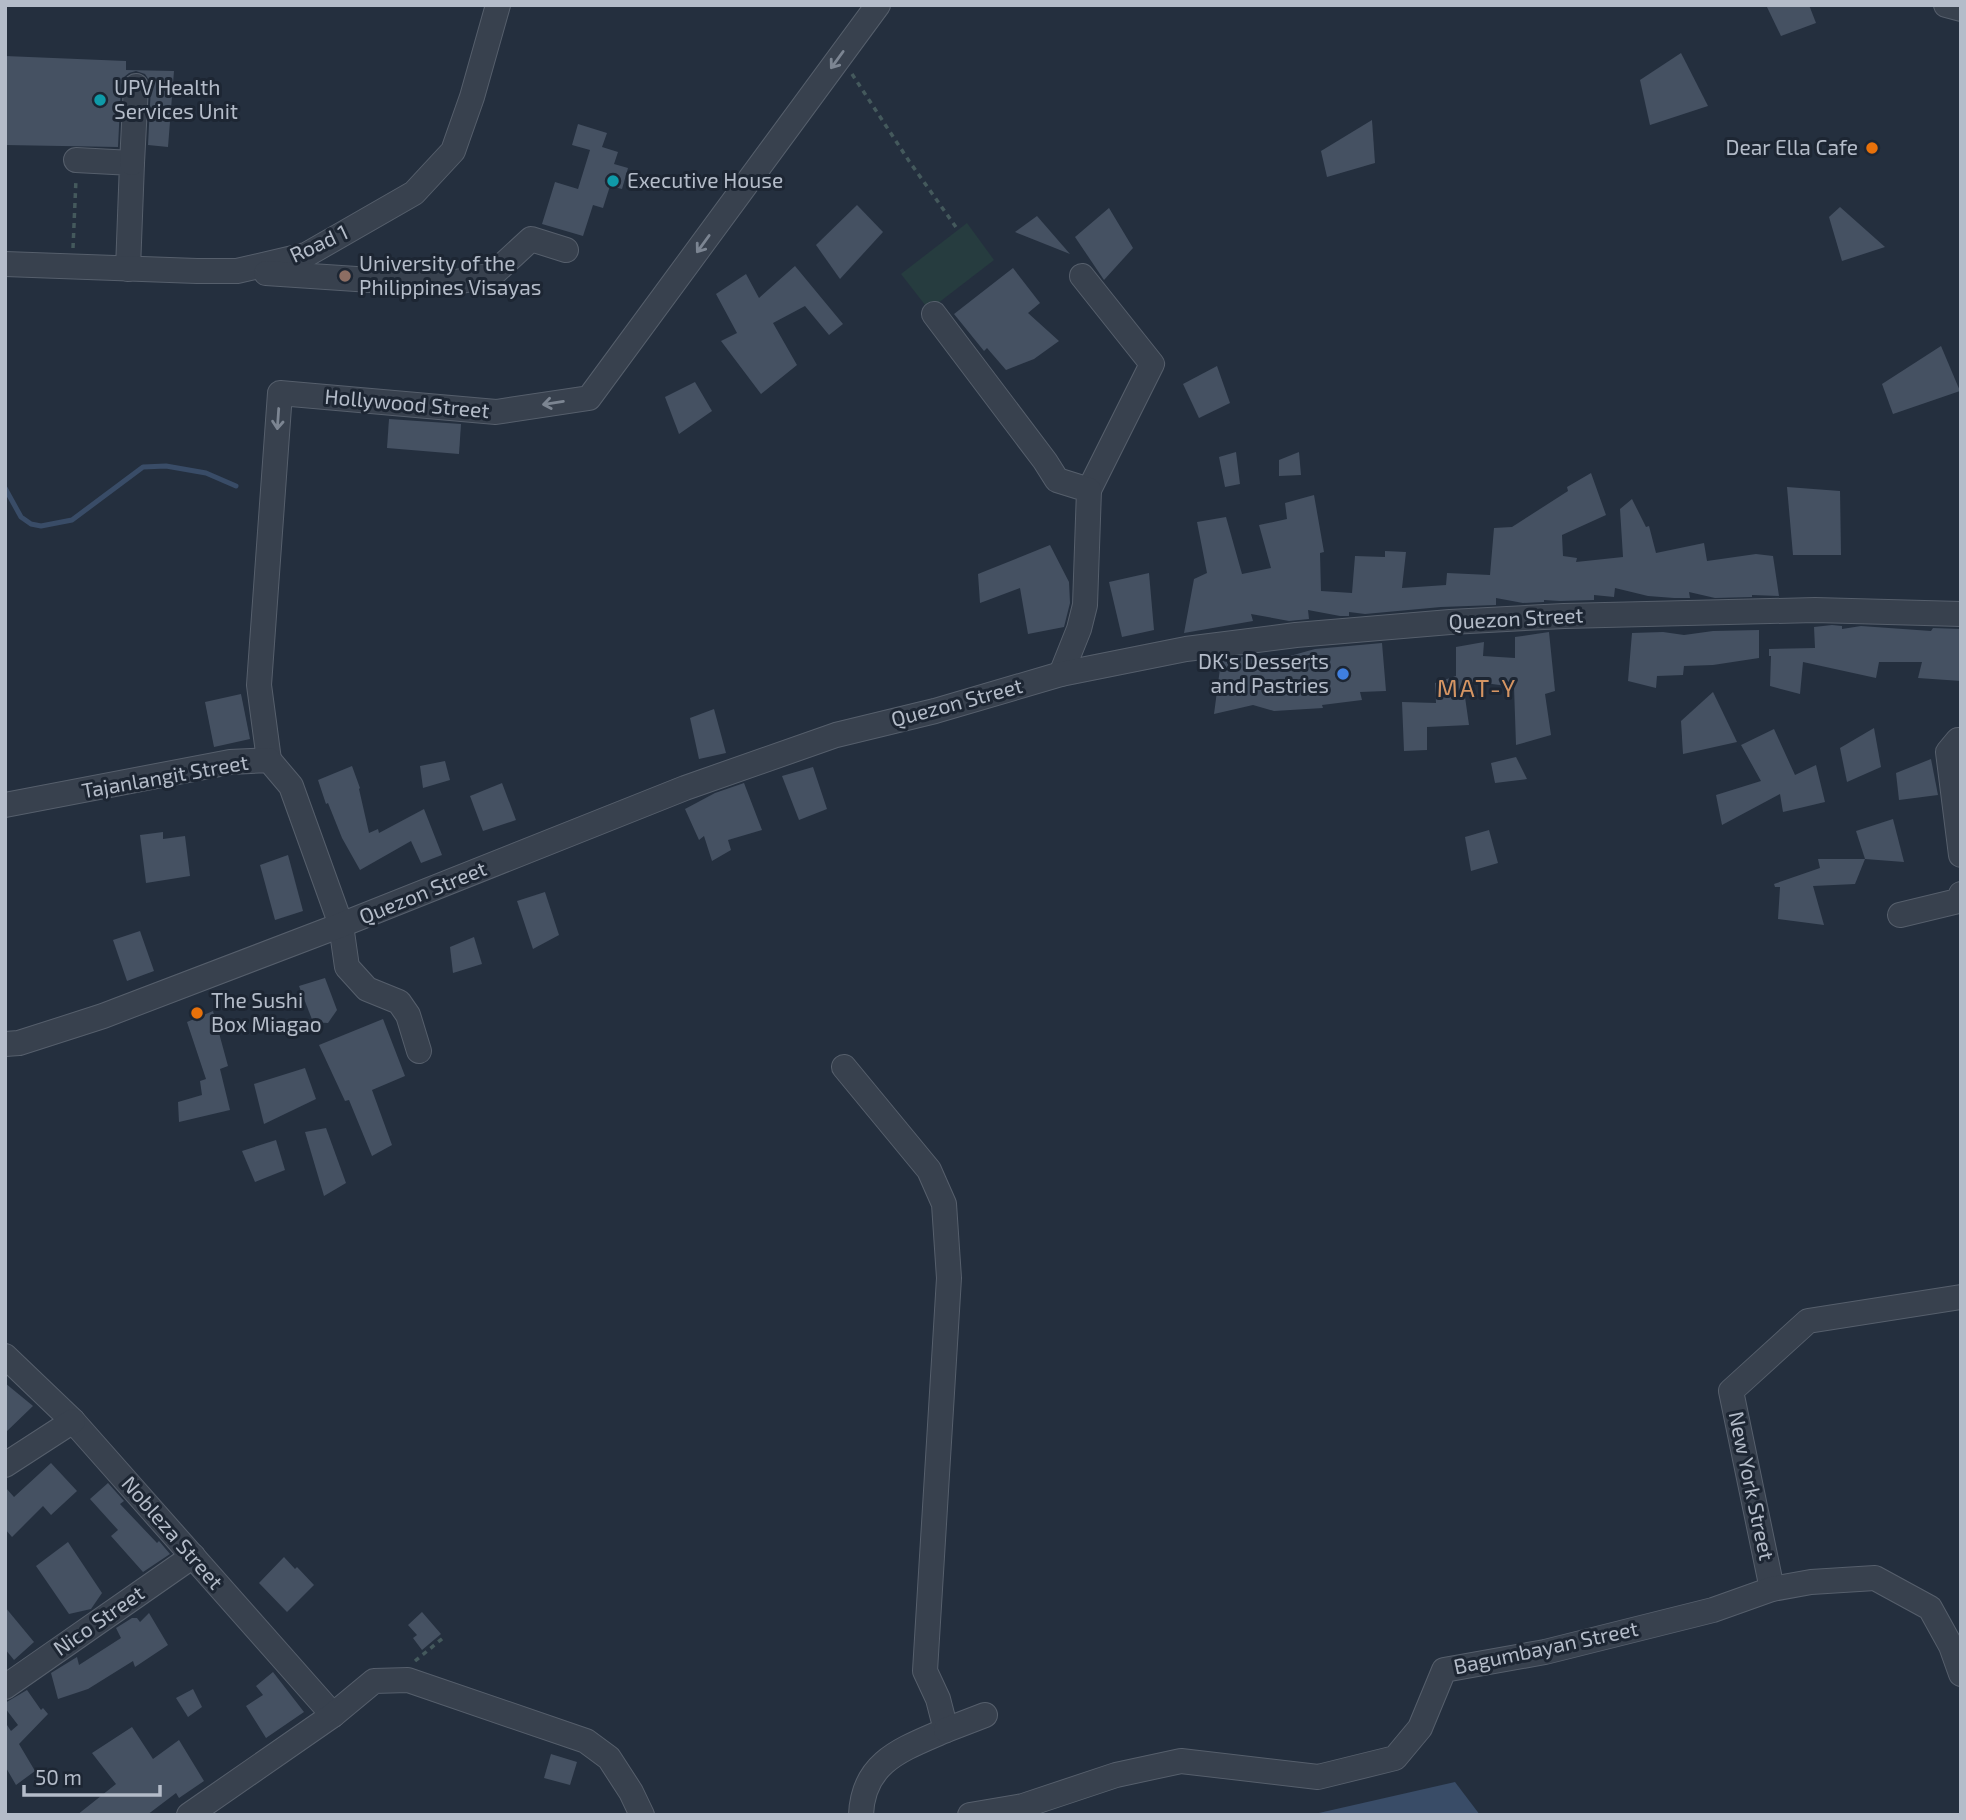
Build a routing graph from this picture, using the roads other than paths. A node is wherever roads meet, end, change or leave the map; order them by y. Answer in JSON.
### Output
{"nodes":[{"id":1,"x":498,"y":5,"type":"edge"},
{"id":2,"x":878,"y":5,"type":"edge"},
{"id":3,"x":1946,"y":5,"type":"edge"},
{"id":4,"x":1961,"y":9,"type":"edge"},
{"id":5,"x":136,"y":86,"type":"dead end"},
{"id":6,"x":76,"y":160,"type":"road end"},
{"id":7,"x":132,"y":163,"type":"junction"},
{"id":8,"x":566,"y":250,"type":"dead end"},
{"id":9,"x":5,"y":264,"type":"edge"},
{"id":10,"x":128,"y":269,"type":"junction"},
{"id":11,"x":237,"y":271,"type":"junction"},
{"id":12,"x":1082,"y":276,"type":"dead end"},
{"id":13,"x":934,"y":314,"type":"dead end"},
{"id":14,"x":1089,"y":490,"type":"junction"},
{"id":15,"x":1961,"y":614,"type":"edge"},
{"id":16,"x":1061,"y":674,"type":"junction"},
{"id":17,"x":1961,"y":740,"type":"edge"},
{"id":18,"x":269,"y":760,"type":"junction"},
{"id":19,"x":5,"y":805,"type":"edge"},
{"id":20,"x":1961,"y":855,"type":"edge"},
{"id":21,"x":1961,"y":894,"type":"edge"},
{"id":22,"x":1900,"y":915,"type":"dead end"},
{"id":23,"x":341,"y":925,"type":"junction"},
{"id":24,"x":5,"y":1044,"type":"edge"},
{"id":25,"x":419,"y":1051,"type":"dead end"},
{"id":26,"x":844,"y":1067,"type":"dead end"},
{"id":27,"x":1961,"y":1297,"type":"edge"},
{"id":28,"x":5,"y":1356,"type":"edge"},
{"id":29,"x":73,"y":1421,"type":"junction"},
{"id":30,"x":5,"y":1465,"type":"edge"},
{"id":31,"x":193,"y":1556,"type":"junction"},
{"id":32,"x":1772,"y":1588,"type":"junction"},
{"id":33,"x":1956,"y":1645,"type":"edge"},
{"id":34,"x":1961,"y":1674,"type":"edge"},
{"id":35,"x":5,"y":1687,"type":"edge"},
{"id":36,"x":333,"y":1715,"type":"junction"},
{"id":37,"x":985,"y":1715,"type":"dead end"},
{"id":38,"x":946,"y":1730,"type":"junction"},
{"id":39,"x":189,"y":1815,"type":"edge"},
{"id":40,"x":642,"y":1815,"type":"edge"},
{"id":41,"x":861,"y":1815,"type":"edge"},
{"id":42,"x":970,"y":1815,"type":"edge"}],
"edges":[{"from":1,"to":11,"type":"street","name":"Road 1"},
{"from":2,"to":18,"type":"street","name":"Hollywood Street","one_way":true},
{"from":3,"to":4,"type":"street"},
{"from":5,"to":7,"type":"street"},
{"from":6,"to":7,"type":"street"},
{"from":7,"to":10,"type":"street"},
{"from":8,"to":11,"type":"street"},
{"from":9,"to":10,"type":"street","name":"Road 1"},
{"from":10,"to":11,"type":"street","name":"Road 1"},
{"from":12,"to":14,"type":"street"},
{"from":13,"to":14,"type":"street"},
{"from":14,"to":16,"type":"street"},
{"from":15,"to":16,"type":"street","name":"Quezon Street"},
{"from":16,"to":23,"type":"street","name":"Quezon Street"},
{"from":17,"to":20,"type":"street"},
{"from":18,"to":19,"type":"street","name":"Tajanlangit Street"},
{"from":18,"to":23,"type":"street","name":"Tajanlangit Street"},
{"from":21,"to":22,"type":"street"},
{"from":23,"to":24,"type":"street","name":"Quezon Street"},
{"from":23,"to":25,"type":"street","name":"Tajanlangit Street"},
{"from":26,"to":38,"type":"street"},
{"from":27,"to":32,"type":"street","name":"New York Street"},
{"from":28,"to":29,"type":"street","name":"Nobleza Street"},
{"from":29,"to":30,"type":"street"},
{"from":29,"to":31,"type":"street","name":"Nobleza Street"},
{"from":31,"to":35,"type":"street","name":"Nico Street"},
{"from":31,"to":36,"type":"street","name":"Nobleza Street"},
{"from":32,"to":33,"type":"street","name":"Bagumbayan Street"},
{"from":32,"to":42,"type":"street","name":"Bagumbayan Street"},
{"from":33,"to":34,"type":"street","name":"Bagumbayan Street"},
{"from":36,"to":39,"type":"street"},
{"from":36,"to":40,"type":"street"},
{"from":37,"to":38,"type":"street"},
{"from":38,"to":41,"type":"street"}]}
